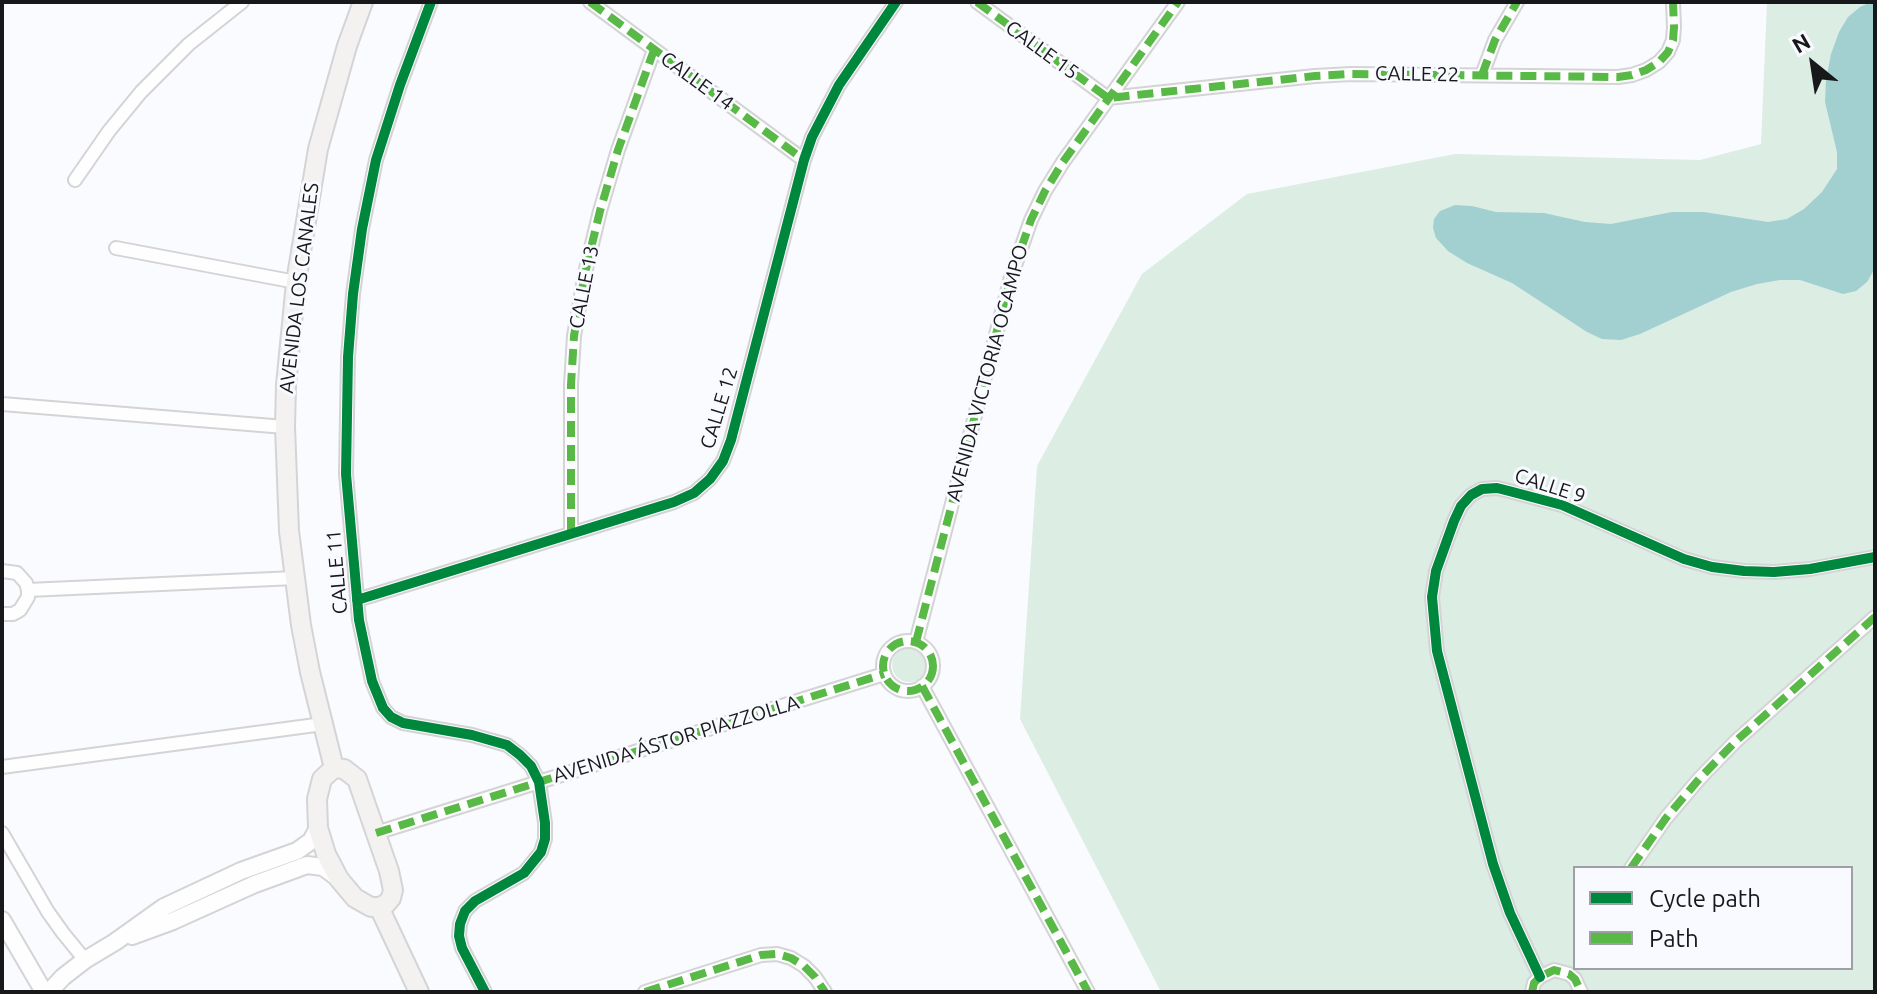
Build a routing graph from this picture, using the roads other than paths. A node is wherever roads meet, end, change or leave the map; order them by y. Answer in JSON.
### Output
{"nodes":[{"id":1,"x":242,"y":2,"type":"edge"},
{"id":2,"x":363,"y":2,"type":"edge"},
{"id":3,"x":431,"y":2,"type":"edge"},
{"id":4,"x":590,"y":2,"type":"edge"},
{"id":5,"x":896,"y":2,"type":"edge"},
{"id":6,"x":977,"y":2,"type":"edge"},
{"id":7,"x":1178,"y":2,"type":"edge"},
{"id":8,"x":1517,"y":2,"type":"edge"},
{"id":9,"x":1673,"y":2,"type":"edge"},
{"id":10,"x":654,"y":50,"type":"junction"},
{"id":11,"x":1482,"y":75,"type":"junction"},
{"id":12,"x":1108,"y":98,"type":"junction"},
{"id":13,"x":804,"y":160,"type":"junction"},
{"id":14,"x":75,"y":180,"type":"dead end"},
{"id":15,"x":116,"y":248,"type":"dead end"},
{"id":16,"x":296,"y":282,"type":"junction"},
{"id":17,"x":2,"y":404,"type":"edge"},
{"id":18,"x":285,"y":427,"type":"junction"},
{"id":19,"x":571,"y":533,"type":"junction"},
{"id":20,"x":1875,"y":557,"type":"edge"},
{"id":21,"x":2,"y":571,"type":"edge"},
{"id":22,"x":295,"y":578,"type":"junction"},
{"id":23,"x":28,"y":590,"type":"junction"},
{"id":24,"x":357,"y":600,"type":"junction"},
{"id":25,"x":2,"y":614,"type":"edge"},
{"id":26,"x":1875,"y":617,"type":"edge"},
{"id":27,"x":916,"y":642,"type":"junction"},
{"id":28,"x":884,"y":674,"type":"junction"},
{"id":29,"x":922,"y":686,"type":"junction"},
{"id":30,"x":323,"y":724,"type":"junction"},
{"id":31,"x":2,"y":767,"type":"edge"},
{"id":32,"x":334,"y":768,"type":"junction"},
{"id":33,"x":539,"y":782,"type":"junction"},
{"id":34,"x":318,"y":828,"type":"junction"},
{"id":35,"x":2,"y":833,"type":"edge"},
{"id":36,"x":376,"y":833,"type":"junction"},
{"id":37,"x":1632,"y":866,"type":"edge"},
{"id":38,"x":339,"y":879,"type":"junction"},
{"id":39,"x":379,"y":907,"type":"junction"},
{"id":40,"x":2,"y":920,"type":"edge"},
{"id":41,"x":115,"y":942,"type":"junction"},
{"id":42,"x":85,"y":960,"type":"junction"},
{"id":43,"x":1572,"y":968,"type":"edge"},
{"id":44,"x":1540,"y":977,"type":"junction"},
{"id":45,"x":46,"y":992,"type":"edge"},
{"id":46,"x":419,"y":992,"type":"edge"},
{"id":47,"x":485,"y":992,"type":"edge"},
{"id":48,"x":645,"y":992,"type":"edge"},
{"id":49,"x":825,"y":992,"type":"edge"},
{"id":50,"x":1088,"y":992,"type":"edge"},
{"id":51,"x":1532,"y":992,"type":"edge"},
{"id":52,"x":1581,"y":992,"type":"edge"}],
"edges":[{"from":1,"to":14,"type":"street"},
{"from":2,"to":16,"type":"main road","name":"AVENIDA LOS CANALES"},
{"from":3,"to":24,"type":"street","name":"CALLE 11"},
{"from":4,"to":10,"type":"street","name":"CALLE 14"},
{"from":5,"to":13,"type":"street","name":"CALLE 12"},
{"from":6,"to":12,"type":"street","name":"CALLE 15"},
{"from":7,"to":12,"type":"street","name":"AVENIDA VICTORIA OCAMPO"},
{"from":8,"to":11,"type":"street"},
{"from":9,"to":11,"type":"street","name":"CALLE 22"},
{"from":10,"to":13,"type":"street","name":"CALLE 14"},
{"from":10,"to":19,"type":"street","name":"CALLE 13"},
{"from":11,"to":12,"type":"street","name":"CALLE 22"},
{"from":12,"to":27,"type":"street","name":"AVENIDA VICTORIA OCAMPO"},
{"from":13,"to":19,"type":"street","name":"CALLE 12"},
{"from":15,"to":16,"type":"street"},
{"from":16,"to":18,"type":"main road","name":"AVENIDA LOS CANALES"},
{"from":17,"to":18,"type":"street"},
{"from":18,"to":22,"type":"main road","name":"AVENIDA LOS CANALES"},
{"from":19,"to":24,"type":"street","name":"CALLE 12"},
{"from":20,"to":44,"type":"street","name":"CALLE 9"},
{"from":21,"to":23,"type":"street"},
{"from":22,"to":23,"type":"street"},
{"from":22,"to":30,"type":"main road","name":"AVENIDA LOS CANALES"},
{"from":23,"to":25,"type":"street"},
{"from":24,"to":33,"type":"street","name":"CALLE 11"},
{"from":26,"to":37,"type":"street"},
{"from":27,"to":28,"type":"street"},
{"from":27,"to":29,"type":"street"},
{"from":28,"to":29,"type":"street"},
{"from":28,"to":33,"type":"street","name":"AVENIDA ÁSTOR PIAZZOLLA"},
{"from":29,"to":50,"type":"street"},
{"from":30,"to":31,"type":"street"},
{"from":30,"to":32,"type":"main road","name":"AVENIDA LOS CANALES"},
{"from":32,"to":34,"type":"main road"},
{"from":32,"to":36,"type":"main road"},
{"from":33,"to":36,"type":"street","name":"AVENIDA ÁSTOR PIAZZOLLA"},
{"from":33,"to":47,"type":"street","name":"CALLE 11"},
{"from":34,"to":38,"type":"main road"},
{"from":34,"to":41,"type":"street"},
{"from":35,"to":42,"type":"street"},
{"from":36,"to":39,"type":"main road"},
{"from":38,"to":39,"type":"main road"},
{"from":38,"to":41,"type":"street"},
{"from":39,"to":46,"type":"main road"},
{"from":40,"to":45,"type":"street"},
{"from":41,"to":42,"type":"street"},
{"from":42,"to":45,"type":"street"},
{"from":43,"to":44,"type":"street"},
{"from":43,"to":52,"type":"street"},
{"from":44,"to":51,"type":"street"},
{"from":48,"to":49,"type":"street"}]}
